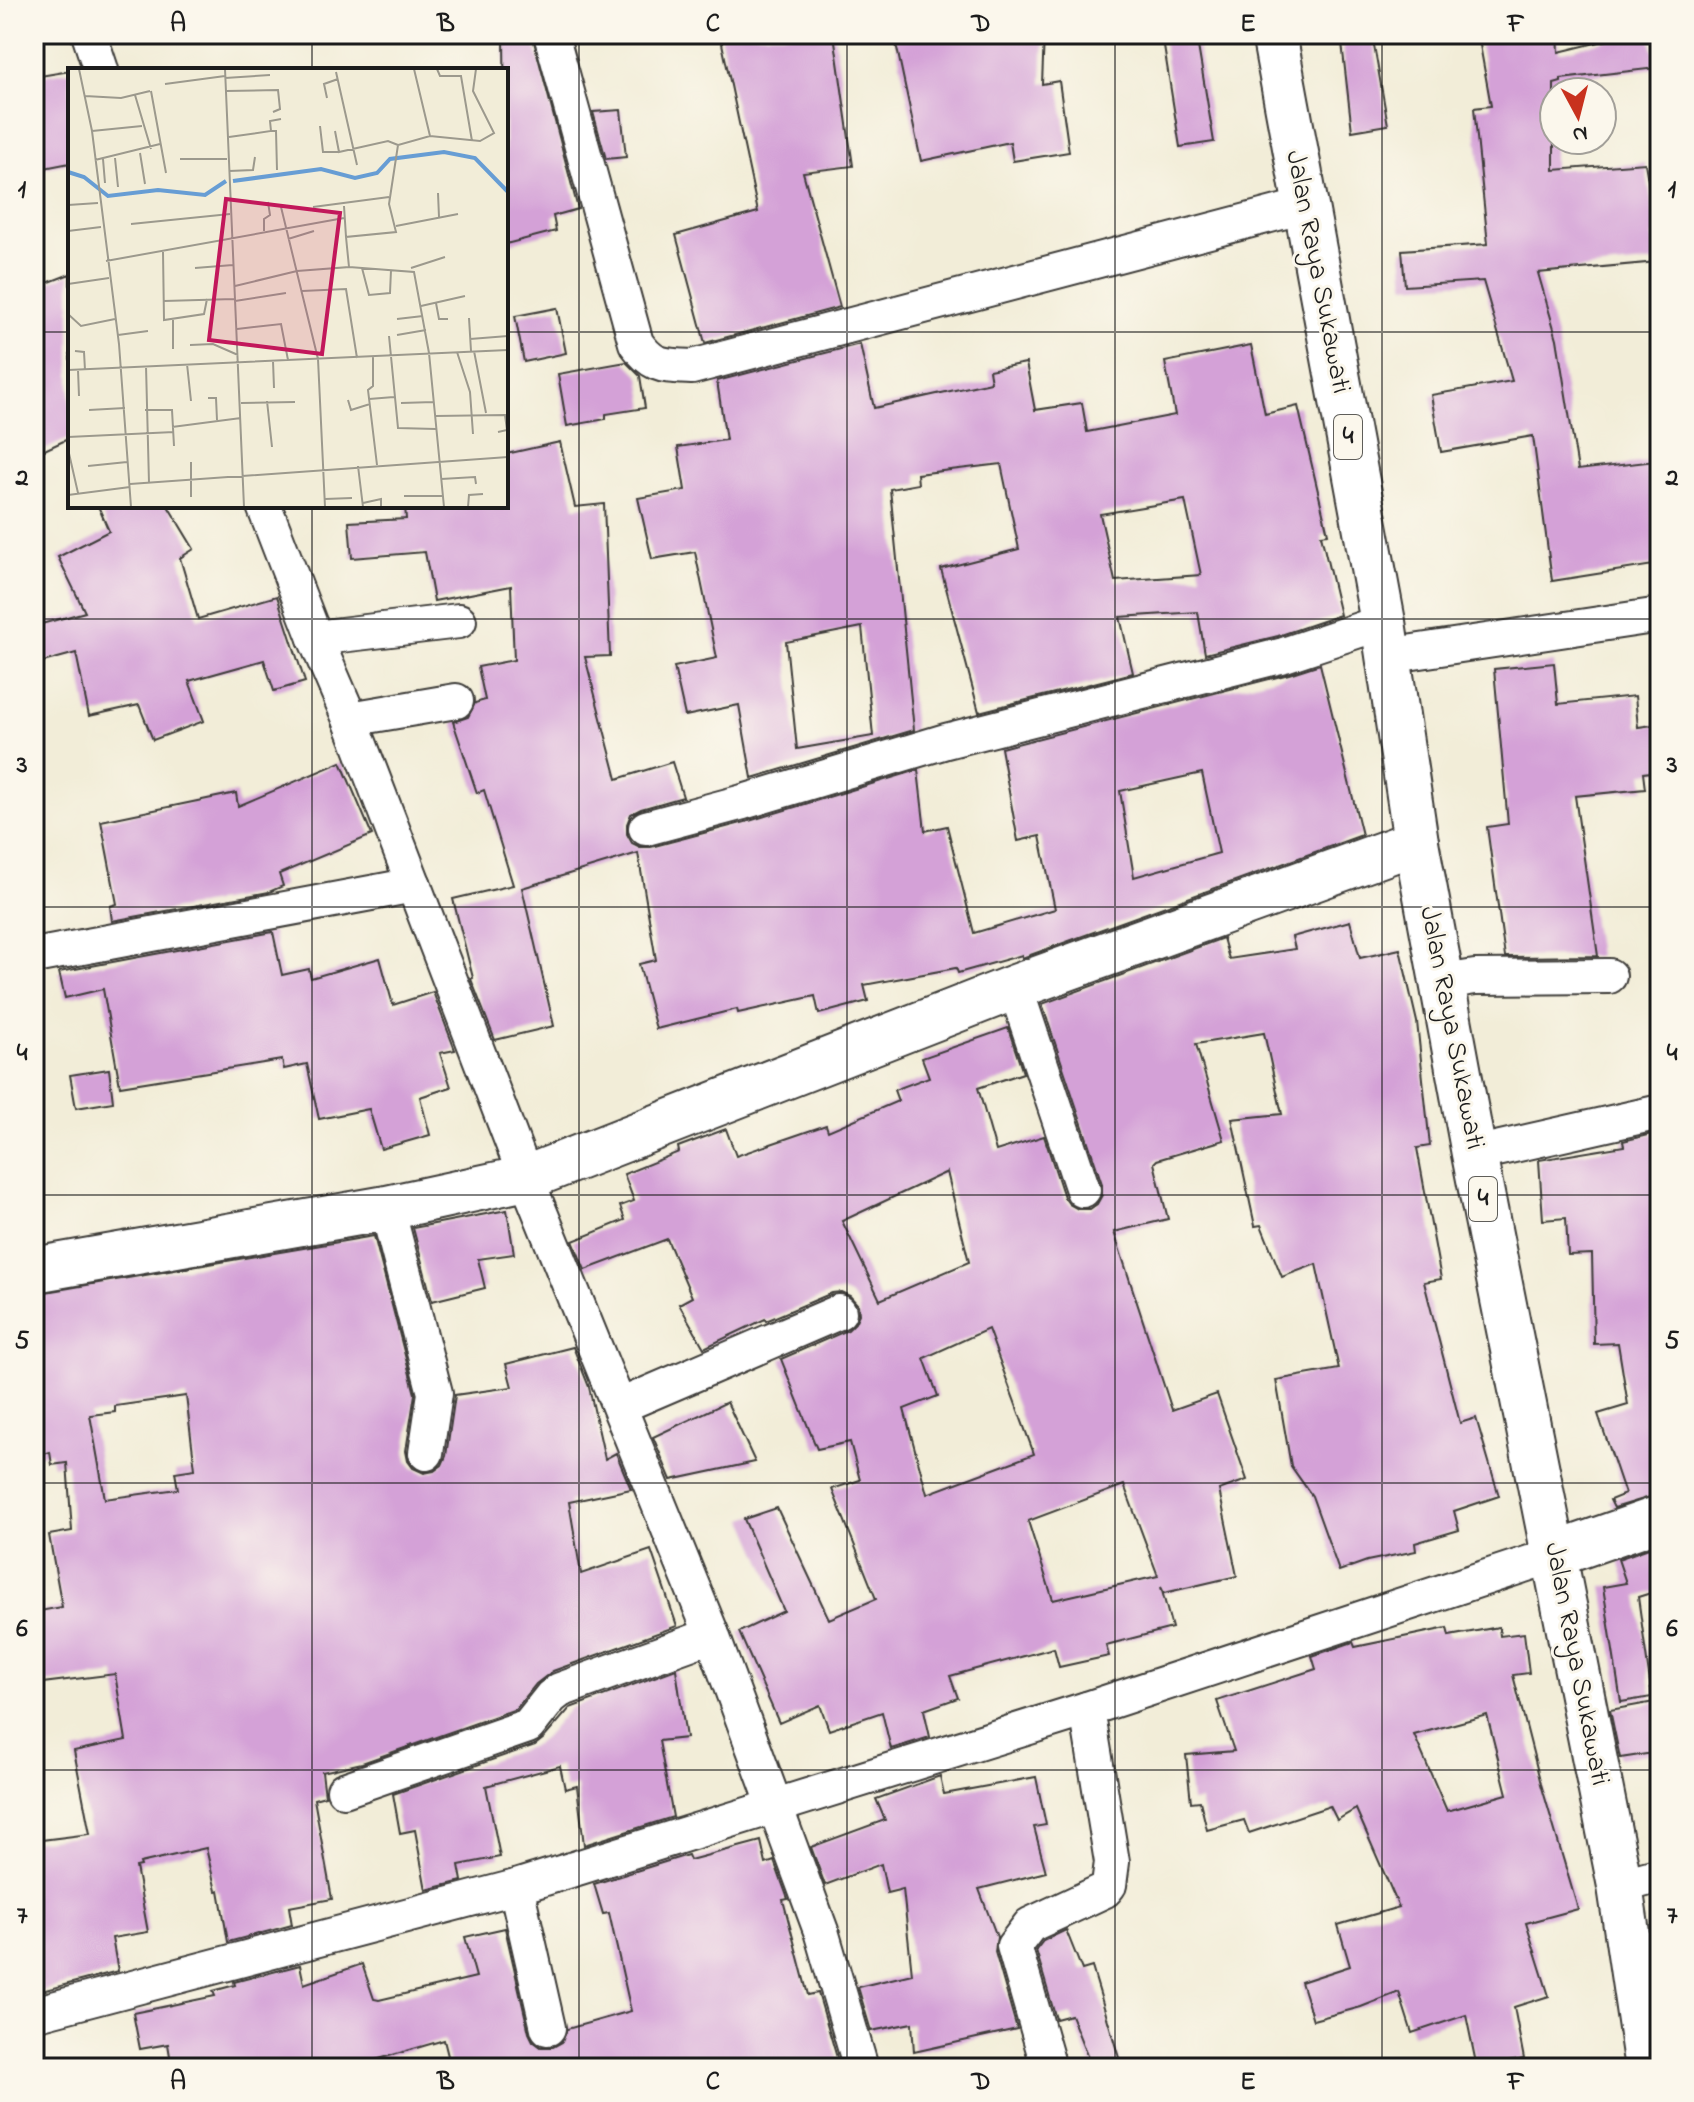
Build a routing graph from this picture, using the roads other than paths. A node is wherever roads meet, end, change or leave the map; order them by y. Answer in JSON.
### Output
{"nodes":[{"id":1,"x":89,"y":34,"type":"edge"},
{"id":2,"x":551,"y":34,"type":"edge"},
{"id":3,"x":1274,"y":34,"type":"edge"},
{"id":4,"x":100,"y":68,"type":"edge"},
{"id":5,"x":1304,"y":206,"type":"junction"},
{"id":6,"x":265,"y":508,"type":"edge"},
{"id":7,"x":1660,"y":615,"type":"edge"},
{"id":8,"x":459,"y":621,"type":"dead end"},
{"id":9,"x":315,"y":638,"type":"junction"},
{"id":10,"x":1385,"y":639,"type":"junction"},
{"id":11,"x":456,"y":701,"type":"dead end"},
{"id":12,"x":350,"y":719,"type":"junction"},
{"id":13,"x":646,"y":828,"type":"dead end"},
{"id":14,"x":1416,"y":842,"type":"junction"},
{"id":15,"x":414,"y":885,"type":"junction"},
{"id":16,"x":34,"y":956,"type":"edge"},
{"id":17,"x":1609,"y":976,"type":"dead end"},
{"id":18,"x":1444,"y":982,"type":"junction"},
{"id":19,"x":1015,"y":987,"type":"junction"},
{"id":20,"x":1660,"y":1112,"type":"edge"},
{"id":21,"x":1474,"y":1154,"type":"junction"},
{"id":22,"x":526,"y":1178,"type":"junction"},
{"id":23,"x":1083,"y":1190,"type":"dead end"},
{"id":24,"x":387,"y":1208,"type":"junction"},
{"id":25,"x":34,"y":1270,"type":"edge"},
{"id":26,"x":839,"y":1312,"type":"dead end"},
{"id":27,"x":620,"y":1406,"type":"junction"},
{"id":28,"x":426,"y":1453,"type":"dead end"},
{"id":29,"x":1660,"y":1518,"type":"edge"},
{"id":30,"x":1554,"y":1555,"type":"junction"},
{"id":31,"x":712,"y":1635,"type":"junction"},
{"id":32,"x":1087,"y":1709,"type":"junction"},
{"id":33,"x":344,"y":1790,"type":"dead end"},
{"id":34,"x":775,"y":1807,"type":"junction"},
{"id":35,"x":1640,"y":1881,"type":"edge"},
{"id":36,"x":516,"y":1887,"type":"junction"},
{"id":37,"x":34,"y":2014,"type":"edge"},
{"id":38,"x":548,"y":2028,"type":"dead end"},
{"id":39,"x":1642,"y":2067,"type":"edge"},
{"id":40,"x":861,"y":2068,"type":"edge"},
{"id":41,"x":1049,"y":2068,"type":"edge"}],
"edges":[{"from":1,"to":4,"type":"street"},
{"from":2,"to":5,"type":"street"},
{"from":3,"to":5,"type":"main road","name":"Jalan Raya Sukawati","number":"4"},
{"from":5,"to":10,"type":"main road","name":"Jalan Raya Sukawati","number":"4"},
{"from":6,"to":9,"type":"street"},
{"from":7,"to":10,"type":"street"},
{"from":8,"to":9,"type":"street"},
{"from":9,"to":12,"type":"street"},
{"from":10,"to":13,"type":"street"},
{"from":10,"to":14,"type":"main road","name":"Jalan Raya Sukawati","number":"4"},
{"from":11,"to":12,"type":"street"},
{"from":12,"to":15,"type":"street"},
{"from":14,"to":18,"type":"main road","name":"Jalan Raya Sukawati","number":"4"},
{"from":14,"to":19,"type":"main road"},
{"from":15,"to":16,"type":"street"},
{"from":15,"to":22,"type":"street"},
{"from":17,"to":18,"type":"street"},
{"from":18,"to":21,"type":"main road","name":"Jalan Raya Sukawati","number":"4"},
{"from":19,"to":22,"type":"main road"},
{"from":19,"to":23,"type":"street"},
{"from":20,"to":21,"type":"street"},
{"from":21,"to":30,"type":"main road","name":"Jalan Raya Sukawati","number":"4"},
{"from":22,"to":24,"type":"main road"},
{"from":22,"to":27,"type":"street"},
{"from":24,"to":25,"type":"main road"},
{"from":24,"to":28,"type":"street"},
{"from":26,"to":27,"type":"street"},
{"from":27,"to":31,"type":"street"},
{"from":29,"to":30,"type":"main road"},
{"from":30,"to":32,"type":"street"},
{"from":30,"to":35,"type":"main road","name":"Jalan Raya Sukawati","number":"4"},
{"from":31,"to":33,"type":"street"},
{"from":31,"to":34,"type":"street"},
{"from":32,"to":34,"type":"street"},
{"from":32,"to":41,"type":"street"},
{"from":34,"to":36,"type":"street"},
{"from":34,"to":40,"type":"street"},
{"from":35,"to":39,"type":"main road","name":"Jalan Raya Sukawati","number":"4"},
{"from":36,"to":37,"type":"street"},
{"from":36,"to":38,"type":"street"}]}
